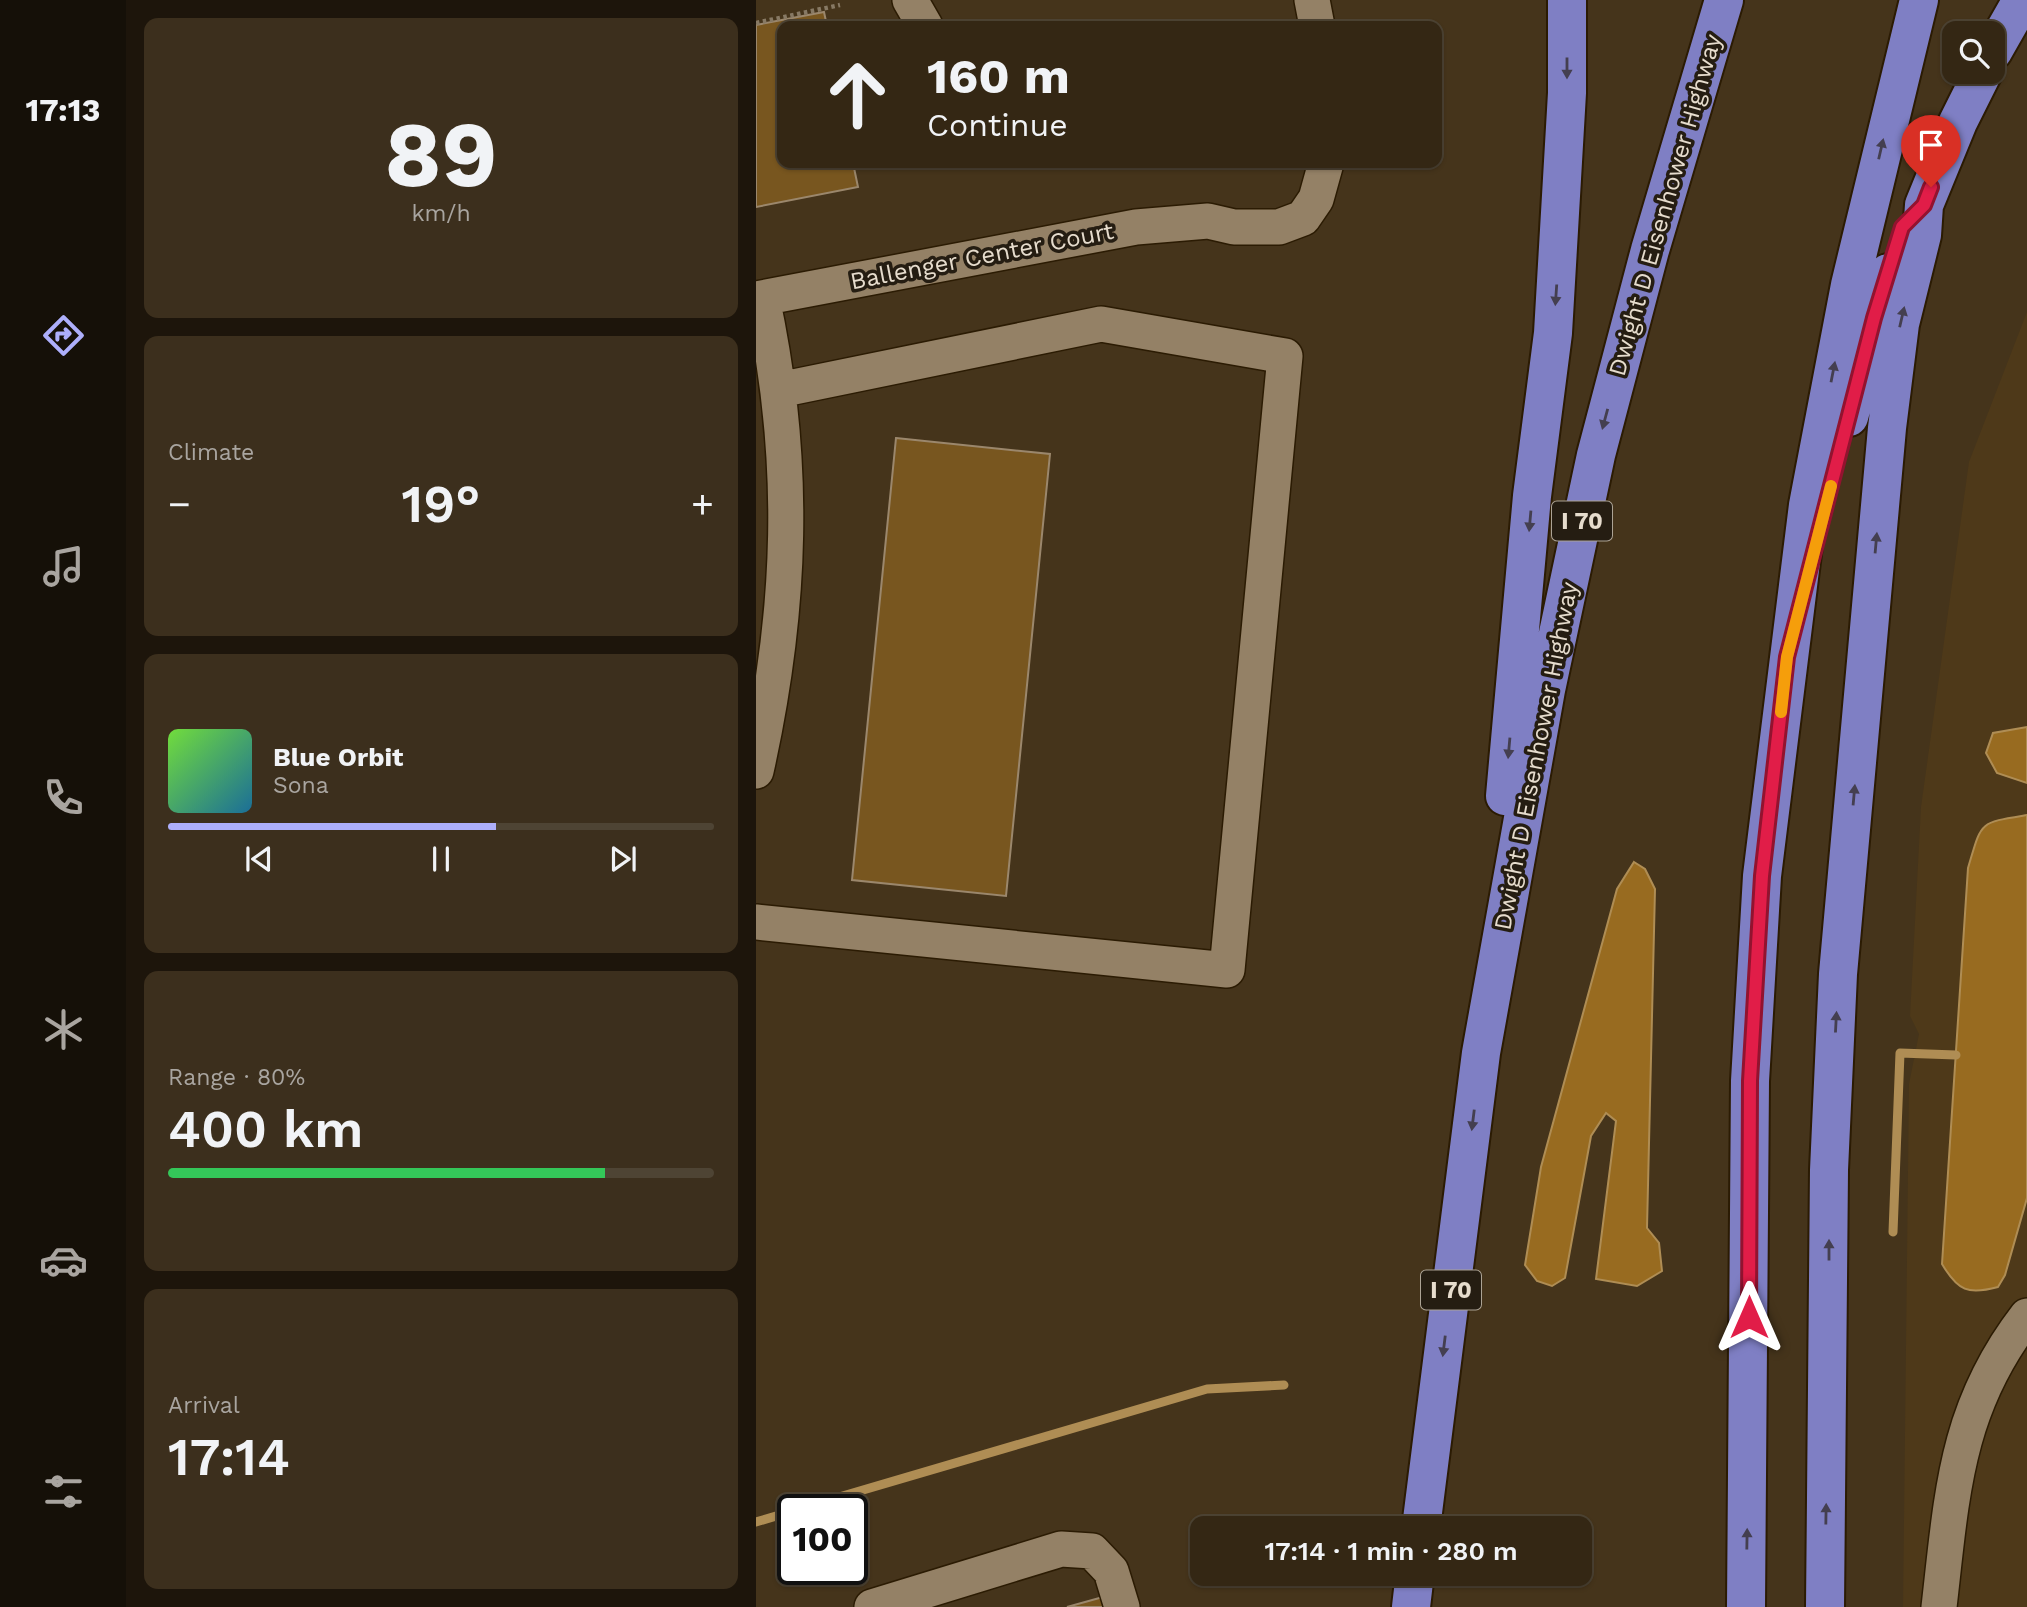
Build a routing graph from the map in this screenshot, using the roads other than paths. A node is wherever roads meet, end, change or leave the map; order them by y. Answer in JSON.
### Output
{"nodes":[{"id":1,"x":910,"y":0,"type":"edge"},
{"id":2,"x":1312,"y":0,"type":"edge"},
{"id":3,"x":1567,"y":0,"type":"edge"},
{"id":4,"x":1724,"y":0,"type":"edge"},
{"id":5,"x":1919,"y":0,"type":"edge"},
{"id":6,"x":2022,"y":0,"type":"edge"},
{"id":7,"x":922,"y":21,"type":"edge"},
{"id":8,"x":1316,"y":21,"type":"edge"},
{"id":9,"x":2005,"y":30,"type":"edge"},
{"id":10,"x":1977,"y":84,"type":"edge"},
{"id":11,"x":1325,"y":168,"type":"edge"},
{"id":12,"x":1924,"y":205,"type":"junction"},
{"id":13,"x":759,"y":298,"type":"edge"},
{"id":14,"x":779,"y":390,"type":"junction"},
{"id":15,"x":1787,"y":657,"type":"junction"},
{"id":16,"x":756,"y":771,"type":"edge"},
{"id":17,"x":756,"y":922,"type":"edge"},
{"id":18,"x":1481,"y":1053,"type":"junction"},
{"id":19,"x":2027,"y":1316,"type":"edge"},
{"id":20,"x":1423,"y":1516,"type":"edge"},
{"id":21,"x":1413,"y":1586,"type":"edge"},
{"id":22,"x":872,"y":1607,"type":"edge"},
{"id":23,"x":1122,"y":1607,"type":"edge"},
{"id":24,"x":1411,"y":1607,"type":"edge"},
{"id":25,"x":1746,"y":1607,"type":"edge"},
{"id":26,"x":1825,"y":1607,"type":"edge"},
{"id":27,"x":1939,"y":1607,"type":"edge"}],
"edges":[{"from":1,"to":7,"type":"lane"},
{"from":2,"to":8,"type":"lane"},
{"from":3,"to":18,"type":"highway","one_way":true},
{"from":4,"to":18,"type":"highway","name":"Dwight D Eisenhower Highway","number":"I 70","one_way":true},
{"from":15,"to":5,"type":"highway","one_way":true},
{"from":6,"to":9,"type":"highway"},
{"from":10,"to":12,"type":"highway"},
{"from":11,"to":13,"type":"lane","name":"Ballenger Center Court"},
{"from":12,"to":15,"type":"highway"},
{"from":26,"to":12,"type":"highway","one_way":true},
{"from":13,"to":14,"type":"lane"},
{"from":14,"to":16,"type":"lane"},
{"from":14,"to":17,"type":"lane"},
{"from":25,"to":15,"type":"highway","one_way":true},
{"from":18,"to":20,"type":"highway","name":"Dwight D Eisenhower Highway","number":"I 70","one_way":true},
{"from":19,"to":27,"type":"lane"},
{"from":21,"to":24,"type":"highway"},
{"from":22,"to":23,"type":"lane"}]}
